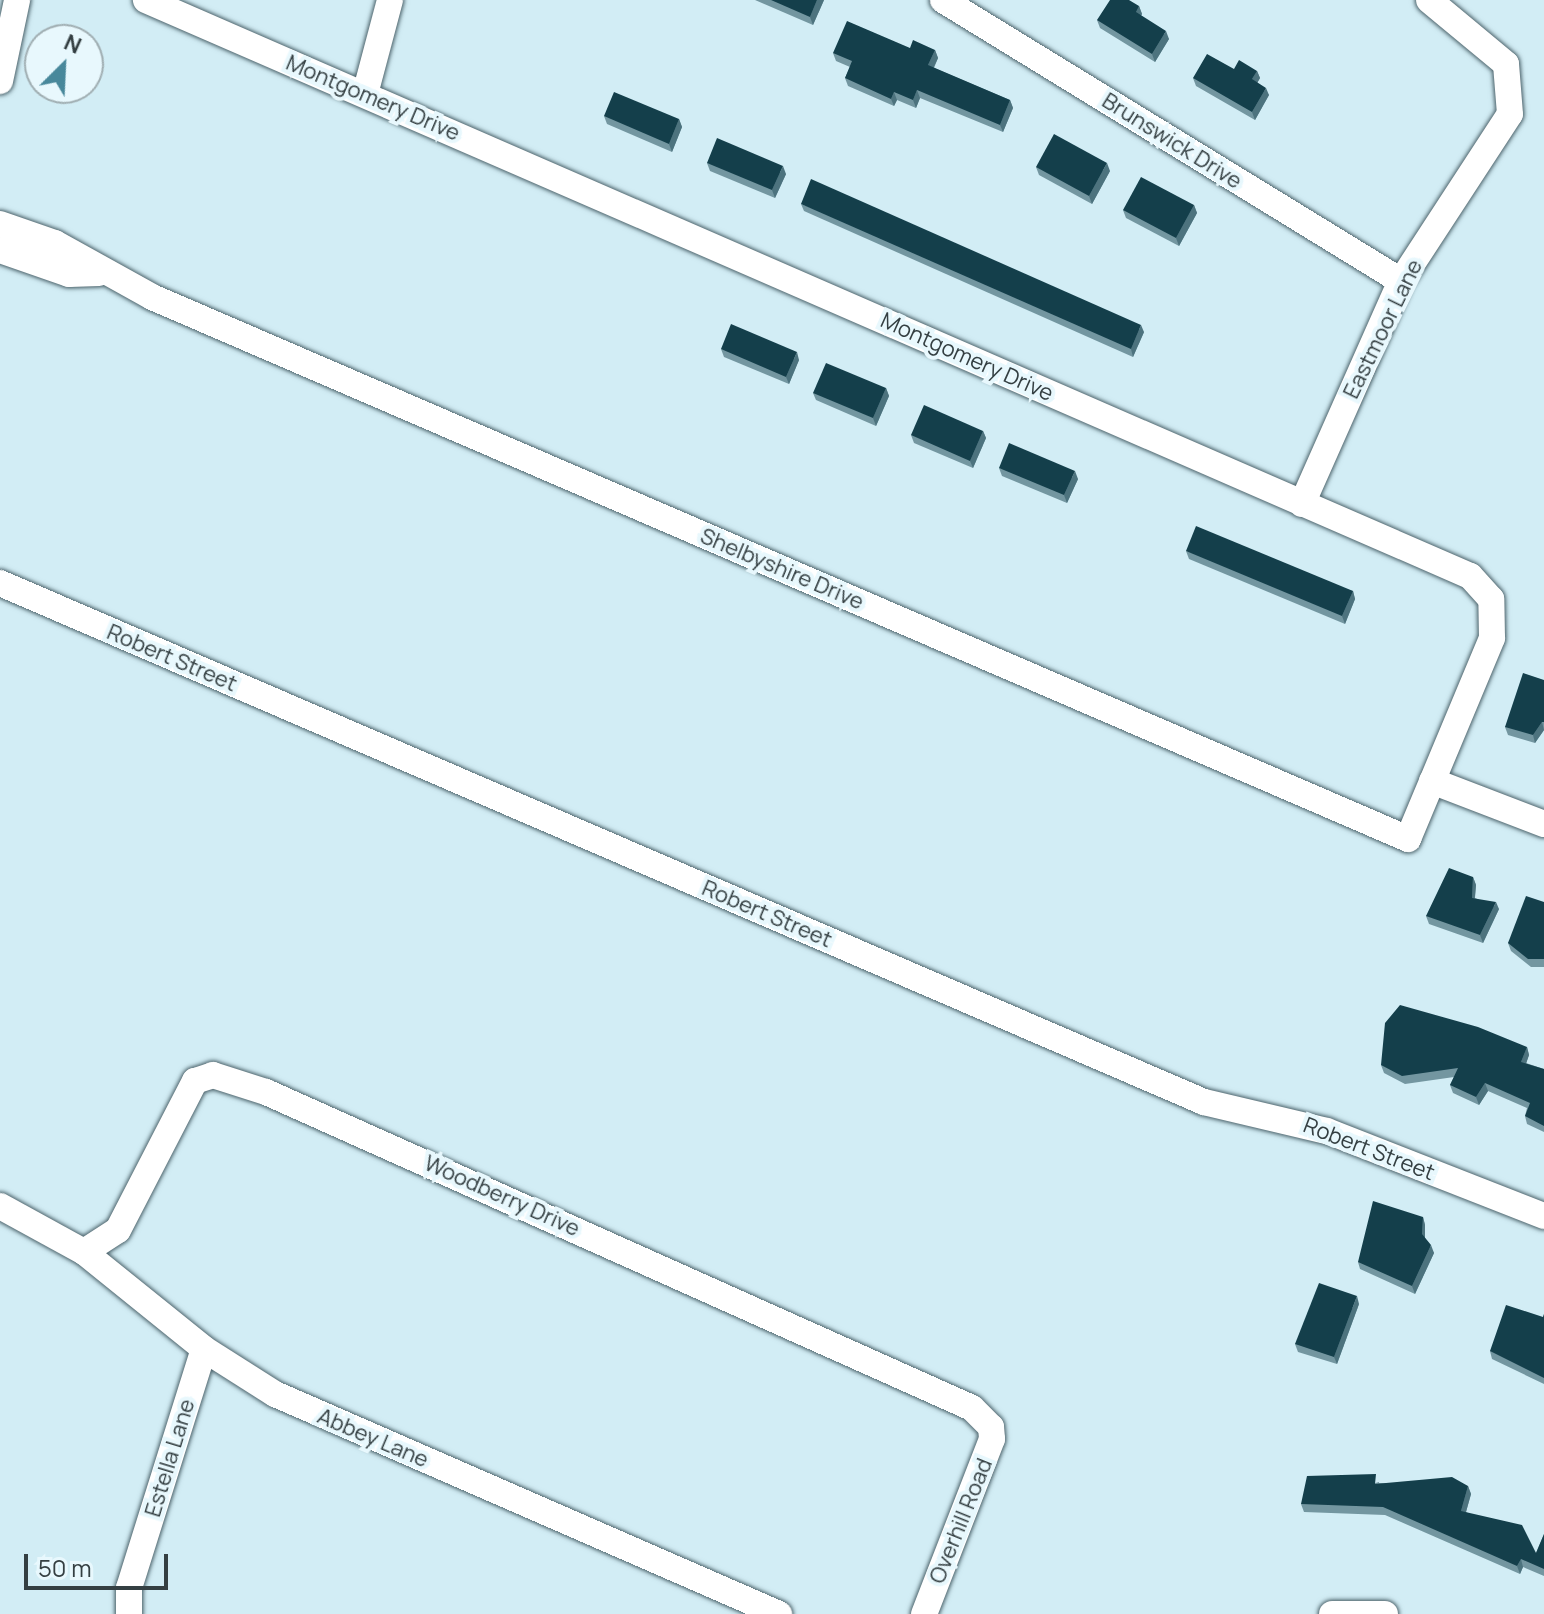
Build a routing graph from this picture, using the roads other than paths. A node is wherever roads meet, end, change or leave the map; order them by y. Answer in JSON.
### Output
{"nodes":[{"id":1,"x":17,"y":0,"type":"edge"},
{"id":2,"x":146,"y":0,"type":"edge"},
{"id":3,"x":390,"y":0,"type":"edge"},
{"id":4,"x":943,"y":0,"type":"edge"},
{"id":5,"x":1429,"y":0,"type":"edge"},
{"id":6,"x":0,"y":81,"type":"edge"},
{"id":7,"x":365,"y":94,"type":"junction"},
{"id":8,"x":0,"y":224,"type":"edge"},
{"id":9,"x":0,"y":250,"type":"edge"},
{"id":10,"x":99,"y":273,"type":"junction"},
{"id":11,"x":1401,"y":281,"type":"junction"},
{"id":12,"x":1302,"y":504,"type":"junction"},
{"id":13,"x":0,"y":583,"type":"edge"},
{"id":14,"x":1432,"y":781,"type":"junction"},
{"id":15,"x":1544,"y":824,"type":"edge"},
{"id":16,"x":0,"y":1206,"type":"edge"},
{"id":17,"x":1544,"y":1216,"type":"edge"},
{"id":18,"x":84,"y":1252,"type":"junction"},
{"id":19,"x":204,"y":1349,"type":"junction"},
{"id":20,"x":991,"y":1427,"type":"joint"},
{"id":21,"x":1334,"y":1613,"type":"edge"},
{"id":22,"x":129,"y":1614,"type":"edge"},
{"id":23,"x":779,"y":1614,"type":"edge"},
{"id":24,"x":924,"y":1614,"type":"edge"},
{"id":25,"x":1385,"y":1614,"type":"edge"}],
"edges":[{"from":1,"to":6,"type":"street"},
{"from":2,"to":7,"type":"street","name":"Montgomery Drive"},
{"from":3,"to":7,"type":"street"},
{"from":4,"to":11,"type":"street","name":"Brunswick Drive"},
{"from":5,"to":11,"type":"street","name":"Eastmoor Lane"},
{"from":7,"to":12,"type":"street","name":"Montgomery Drive"},
{"from":8,"to":10,"type":"street","name":"Shelbyshire Drive"},
{"from":9,"to":10,"type":"street","name":"Shelbyshire Drive"},
{"from":10,"to":14,"type":"street","name":"Shelbyshire Drive"},
{"from":11,"to":12,"type":"street","name":"Eastmoor Lane"},
{"from":12,"to":14,"type":"street","name":"Montgomery Drive"},
{"from":13,"to":17,"type":"street","name":"Robert Street"},
{"from":14,"to":15,"type":"street"},
{"from":16,"to":18,"type":"street","name":"Abbey Lane"},
{"from":18,"to":19,"type":"street","name":"Abbey Lane"},
{"from":18,"to":20,"type":"street","name":"Woodberry Drive"},
{"from":19,"to":22,"type":"street","name":"Estella Lane"},
{"from":19,"to":23,"type":"street","name":"Abbey Lane"},
{"from":20,"to":24,"type":"street","name":"Overhill Road"},
{"from":21,"to":25,"type":"street"}]}
